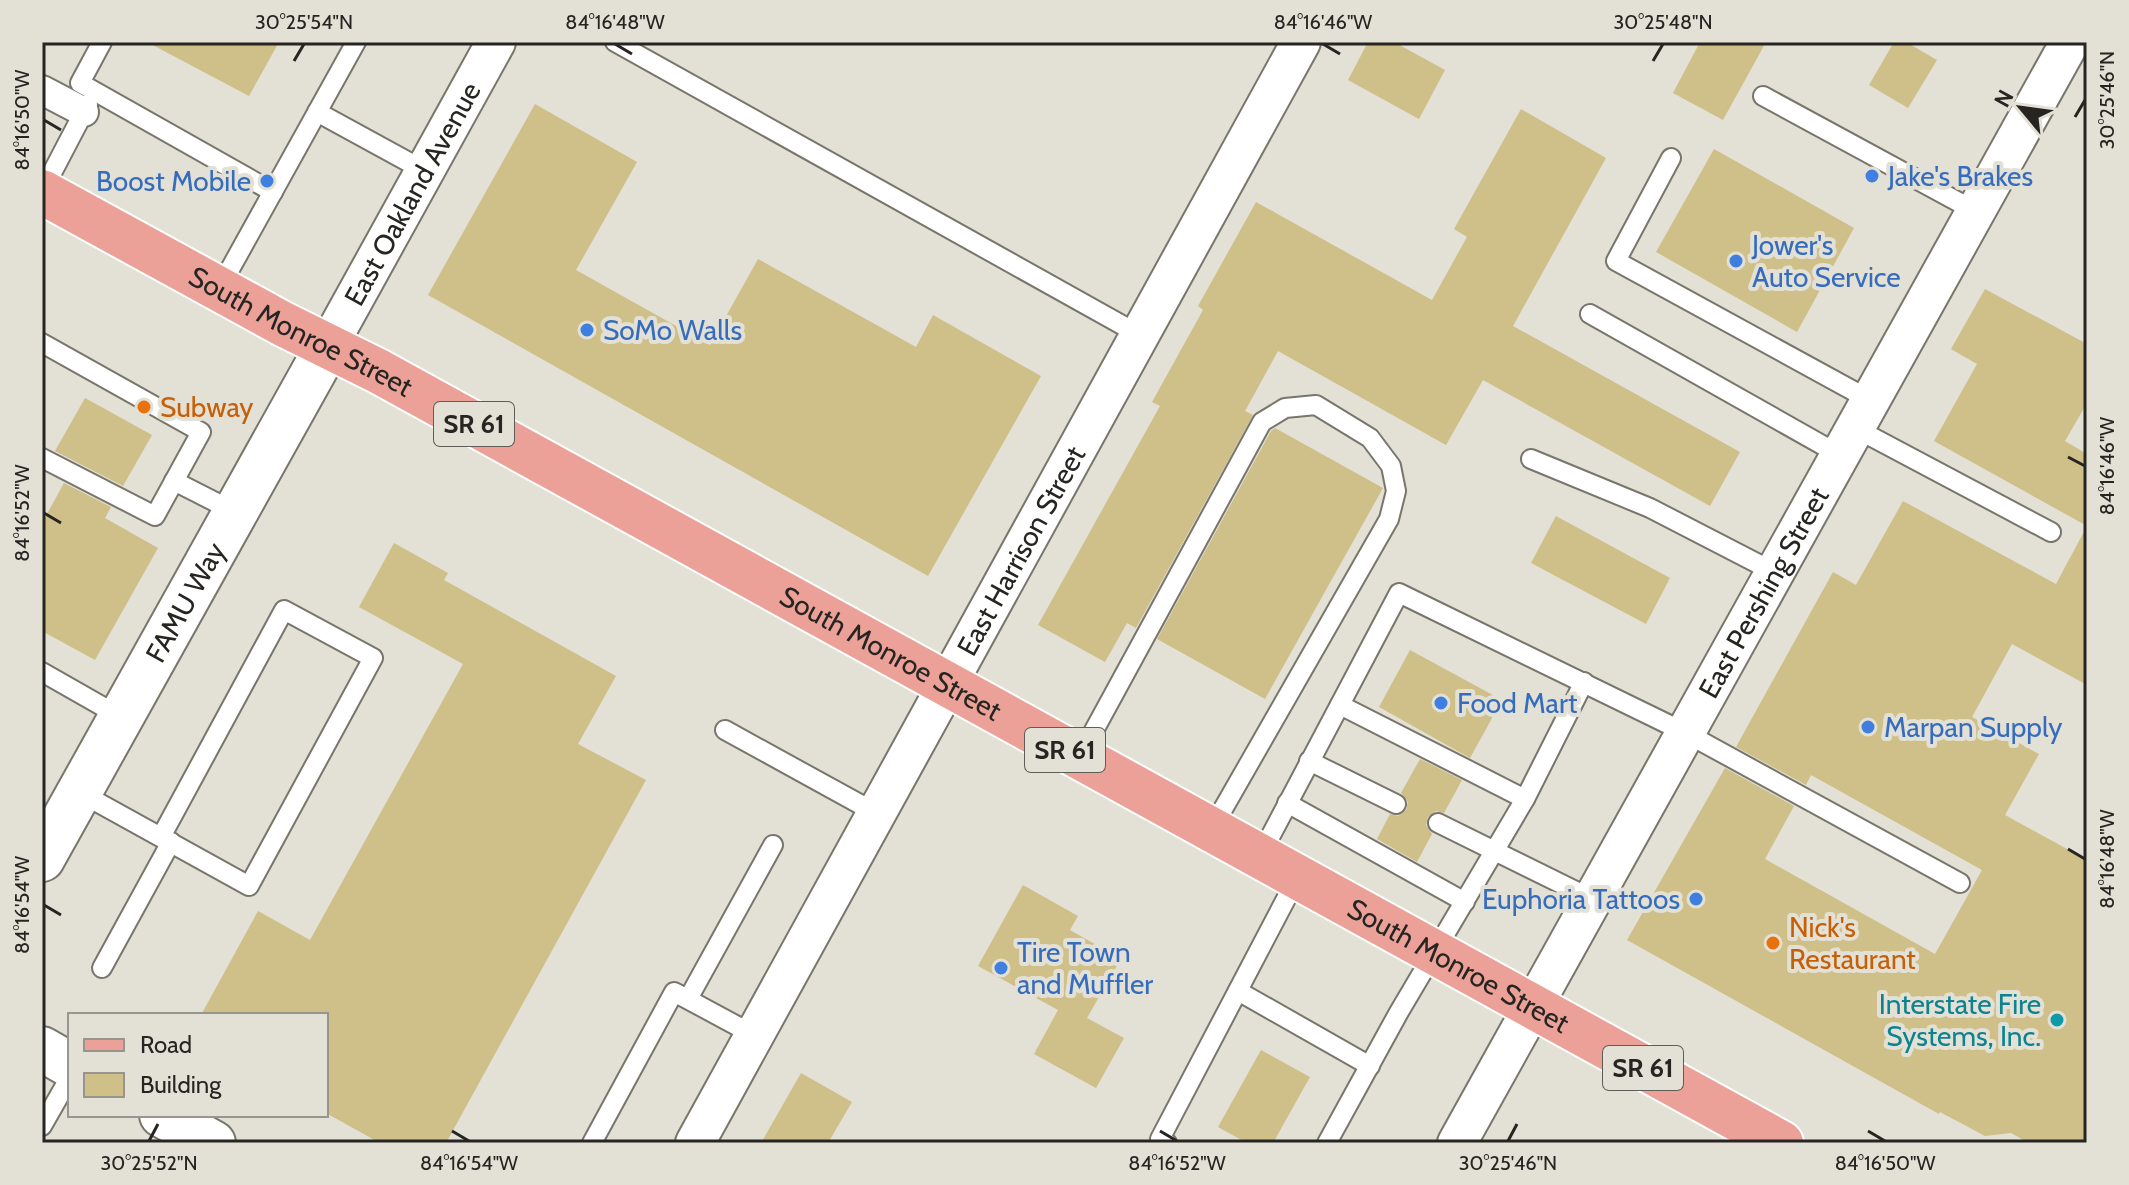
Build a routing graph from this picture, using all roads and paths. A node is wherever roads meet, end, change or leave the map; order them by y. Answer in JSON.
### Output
{"nodes":[{"id":1,"x":102,"y":42,"type":"edge"},
{"id":2,"x":356,"y":42,"type":"edge"},
{"id":3,"x":496,"y":42,"type":"edge"},
{"id":4,"x":615,"y":42,"type":"edge"},
{"id":5,"x":1301,"y":42,"type":"edge"},
{"id":6,"x":2070,"y":42,"type":"edge"},
{"id":7,"x":42,"y":90,"type":"edge"},
{"id":8,"x":1763,"y":96,"type":"dead end"},
{"id":9,"x":89,"y":101,"type":"junction"},
{"id":10,"x":317,"y":112,"type":"junction"},
{"id":11,"x":1671,"y":158,"type":"dead end"},
{"id":12,"x":425,"y":171,"type":"junction"},
{"id":13,"x":273,"y":192,"type":"junction"},
{"id":14,"x":48,"y":199,"type":"edge"},
{"id":15,"x":1975,"y":211,"type":"junction"},
{"id":16,"x":219,"y":289,"type":"junction"},
{"id":17,"x":1590,"y":314,"type":"dead end"},
{"id":18,"x":1140,"y":335,"type":"junction"},
{"id":19,"x":42,"y":343,"type":"edge"},
{"id":20,"x":328,"y":346,"type":"junction"},
{"id":21,"x":1855,"y":427,"type":"junction"},
{"id":22,"x":42,"y":458,"type":"edge"},
{"id":23,"x":1531,"y":459,"type":"dead end"},
{"id":24,"x":174,"y":481,"type":"junction"},
{"id":25,"x":235,"y":512,"type":"junction"},
{"id":26,"x":2051,"y":532,"type":"dead end"},
{"id":27,"x":1774,"y":572,"type":"junction"},
{"id":28,"x":42,"y":672,"type":"edge"},
{"id":29,"x":1584,"y":682,"type":"junction"},
{"id":30,"x":947,"y":685,"type":"junction"},
{"id":31,"x":1340,"y":705,"type":"junction"},
{"id":32,"x":121,"y":717,"type":"junction"},
{"id":33,"x":725,"y":730,"type":"dead end"},
{"id":34,"x":1684,"y":732,"type":"junction"},
{"id":35,"x":1079,"y":758,"type":"junction"},
{"id":36,"x":1309,"y":761,"type":"junction"},
{"id":37,"x":79,"y":792,"type":"junction"},
{"id":38,"x":1525,"y":799,"type":"junction"},
{"id":39,"x":1287,"y":803,"type":"junction"},
{"id":40,"x":1396,"y":804,"type":"dead end"},
{"id":41,"x":876,"y":813,"type":"junction"},
{"id":42,"x":1438,"y":823,"type":"dead end"},
{"id":43,"x":1211,"y":830,"type":"junction"},
{"id":44,"x":166,"y":840,"type":"junction"},
{"id":45,"x":773,"y":845,"type":"dead end"},
{"id":46,"x":1496,"y":850,"type":"junction"},
{"id":47,"x":1260,"y":857,"type":"junction"},
{"id":48,"x":42,"y":859,"type":"edge"},
{"id":49,"x":1297,"y":878,"type":"junction"},
{"id":50,"x":1960,"y":883,"type":"dead end"},
{"id":51,"x":1592,"y":899,"type":"junction"},
{"id":52,"x":1465,"y":902,"type":"junction"},
{"id":53,"x":1434,"y":953,"type":"junction"},
{"id":54,"x":102,"y":968,"type":"dead end"},
{"id":55,"x":1238,"y":991,"type":"junction"},
{"id":56,"x":688,"y":999,"type":"junction"},
{"id":57,"x":1531,"y":1007,"type":"junction"},
{"id":58,"x":754,"y":1035,"type":"junction"},
{"id":59,"x":42,"y":1049,"type":"edge"},
{"id":60,"x":68,"y":1064,"type":"edge"},
{"id":61,"x":1370,"y":1066,"type":"junction"},
{"id":62,"x":68,"y":1080,"type":"edge"},
{"id":63,"x":166,"y":1117,"type":"edge"},
{"id":64,"x":42,"y":1126,"type":"edge"},
{"id":65,"x":213,"y":1143,"type":"edge"},
{"id":66,"x":592,"y":1143,"type":"edge"},
{"id":67,"x":695,"y":1143,"type":"edge"},
{"id":68,"x":1167,"y":1143,"type":"edge"},
{"id":69,"x":1327,"y":1143,"type":"edge"},
{"id":70,"x":1457,"y":1143,"type":"edge"},
{"id":71,"x":1781,"y":1143,"type":"edge"}],
"edges":[{"from":1,"to":9,"type":"lane"},
{"from":2,"to":10,"type":"lane"},
{"from":3,"to":12,"type":"street","name":"East Oakland Avenue"},
{"from":4,"to":18,"type":"lane"},
{"from":5,"to":18,"type":"street","name":"East Harrison Street"},
{"from":6,"to":15,"type":"street","name":"East Pershing Street"},
{"from":7,"to":9,"type":"street"},
{"from":8,"to":15,"type":"lane"},
{"from":9,"to":13,"type":"lane"},
{"from":9,"to":14,"type":"lane"},
{"from":10,"to":12,"type":"lane"},
{"from":10,"to":13,"type":"lane"},
{"from":11,"to":21,"type":"lane"},
{"from":12,"to":20,"type":"street","name":"East Oakland Avenue"},
{"from":13,"to":16,"type":"lane"},
{"from":14,"to":16,"type":"main road","name":"South Monroe Street","number":"SR 61"},
{"from":15,"to":21,"type":"street","name":"East Pershing Street"},
{"from":16,"to":20,"type":"main road","name":"South Monroe Street","number":"SR 61"},
{"from":17,"to":21,"type":"lane"},
{"from":18,"to":30,"type":"street","name":"East Harrison Street"},
{"from":19,"to":24,"type":"lane"},
{"from":20,"to":25,"type":"street","name":"FAMU Way"},
{"from":20,"to":30,"type":"main road","name":"South Monroe Street","number":"SR 61"},
{"from":21,"to":26,"type":"lane"},
{"from":21,"to":27,"type":"street","name":"East Pershing Street"},
{"from":22,"to":24,"type":"lane"},
{"from":23,"to":27,"type":"lane"},
{"from":24,"to":25,"type":"lane"},
{"from":25,"to":32,"type":"street","name":"FAMU Way"},
{"from":27,"to":34,"type":"street","name":"East Pershing Street"},
{"from":28,"to":32,"type":"lane"},
{"from":29,"to":31,"type":"lane"},
{"from":29,"to":34,"type":"lane"},
{"from":29,"to":38,"type":"lane"},
{"from":30,"to":35,"type":"main road","name":"South Monroe Street","number":"SR 61"},
{"from":30,"to":41,"type":"street","name":"East Harrison Street"},
{"from":31,"to":36,"type":"lane"},
{"from":31,"to":38,"type":"lane"},
{"from":32,"to":37,"type":"street","name":"FAMU Way"},
{"from":33,"to":41,"type":"lane"},
{"from":34,"to":50,"type":"lane"},
{"from":34,"to":51,"type":"street","name":"East Pershing Street"},
{"from":35,"to":43,"type":"main road","name":"South Monroe Street","number":"SR 61"},
{"from":35,"to":43,"type":"lane"},
{"from":36,"to":39,"type":"lane"},
{"from":36,"to":40,"type":"lane"},
{"from":37,"to":44,"type":"lane"},
{"from":37,"to":48,"type":"street","name":"FAMU Way"},
{"from":38,"to":46,"type":"lane"},
{"from":39,"to":47,"type":"lane"},
{"from":39,"to":52,"type":"lane"},
{"from":41,"to":58,"type":"street","name":"East Harrison Street"},
{"from":42,"to":46,"type":"lane"},
{"from":43,"to":47,"type":"main road","name":"South Monroe Street","number":"SR 61"},
{"from":44,"to":44,"type":"lane"},
{"from":44,"to":54,"type":"lane"},
{"from":45,"to":56,"type":"lane"},
{"from":46,"to":51,"type":"lane"},
{"from":46,"to":52,"type":"lane"},
{"from":47,"to":49,"type":"main road","name":"South Monroe Street","number":"SR 61"},
{"from":49,"to":53,"type":"main road","name":"South Monroe Street","number":"SR 61"},
{"from":49,"to":55,"type":"lane"},
{"from":51,"to":57,"type":"street","name":"East Pershing Street"},
{"from":52,"to":53,"type":"lane"},
{"from":53,"to":57,"type":"main road","name":"South Monroe Street","number":"SR 61"},
{"from":53,"to":61,"type":"lane"},
{"from":55,"to":61,"type":"lane"},
{"from":55,"to":68,"type":"lane"},
{"from":56,"to":58,"type":"lane"},
{"from":56,"to":66,"type":"lane"},
{"from":57,"to":70,"type":"street","name":"East Pershing Street"},
{"from":57,"to":71,"type":"main road","name":"South Monroe Street","number":"SR 61"},
{"from":58,"to":67,"type":"street","name":"East Harrison Street"},
{"from":59,"to":60,"type":"street"},
{"from":61,"to":69,"type":"lane"},
{"from":62,"to":64,"type":"lane"},
{"from":63,"to":65,"type":"street"}]}
